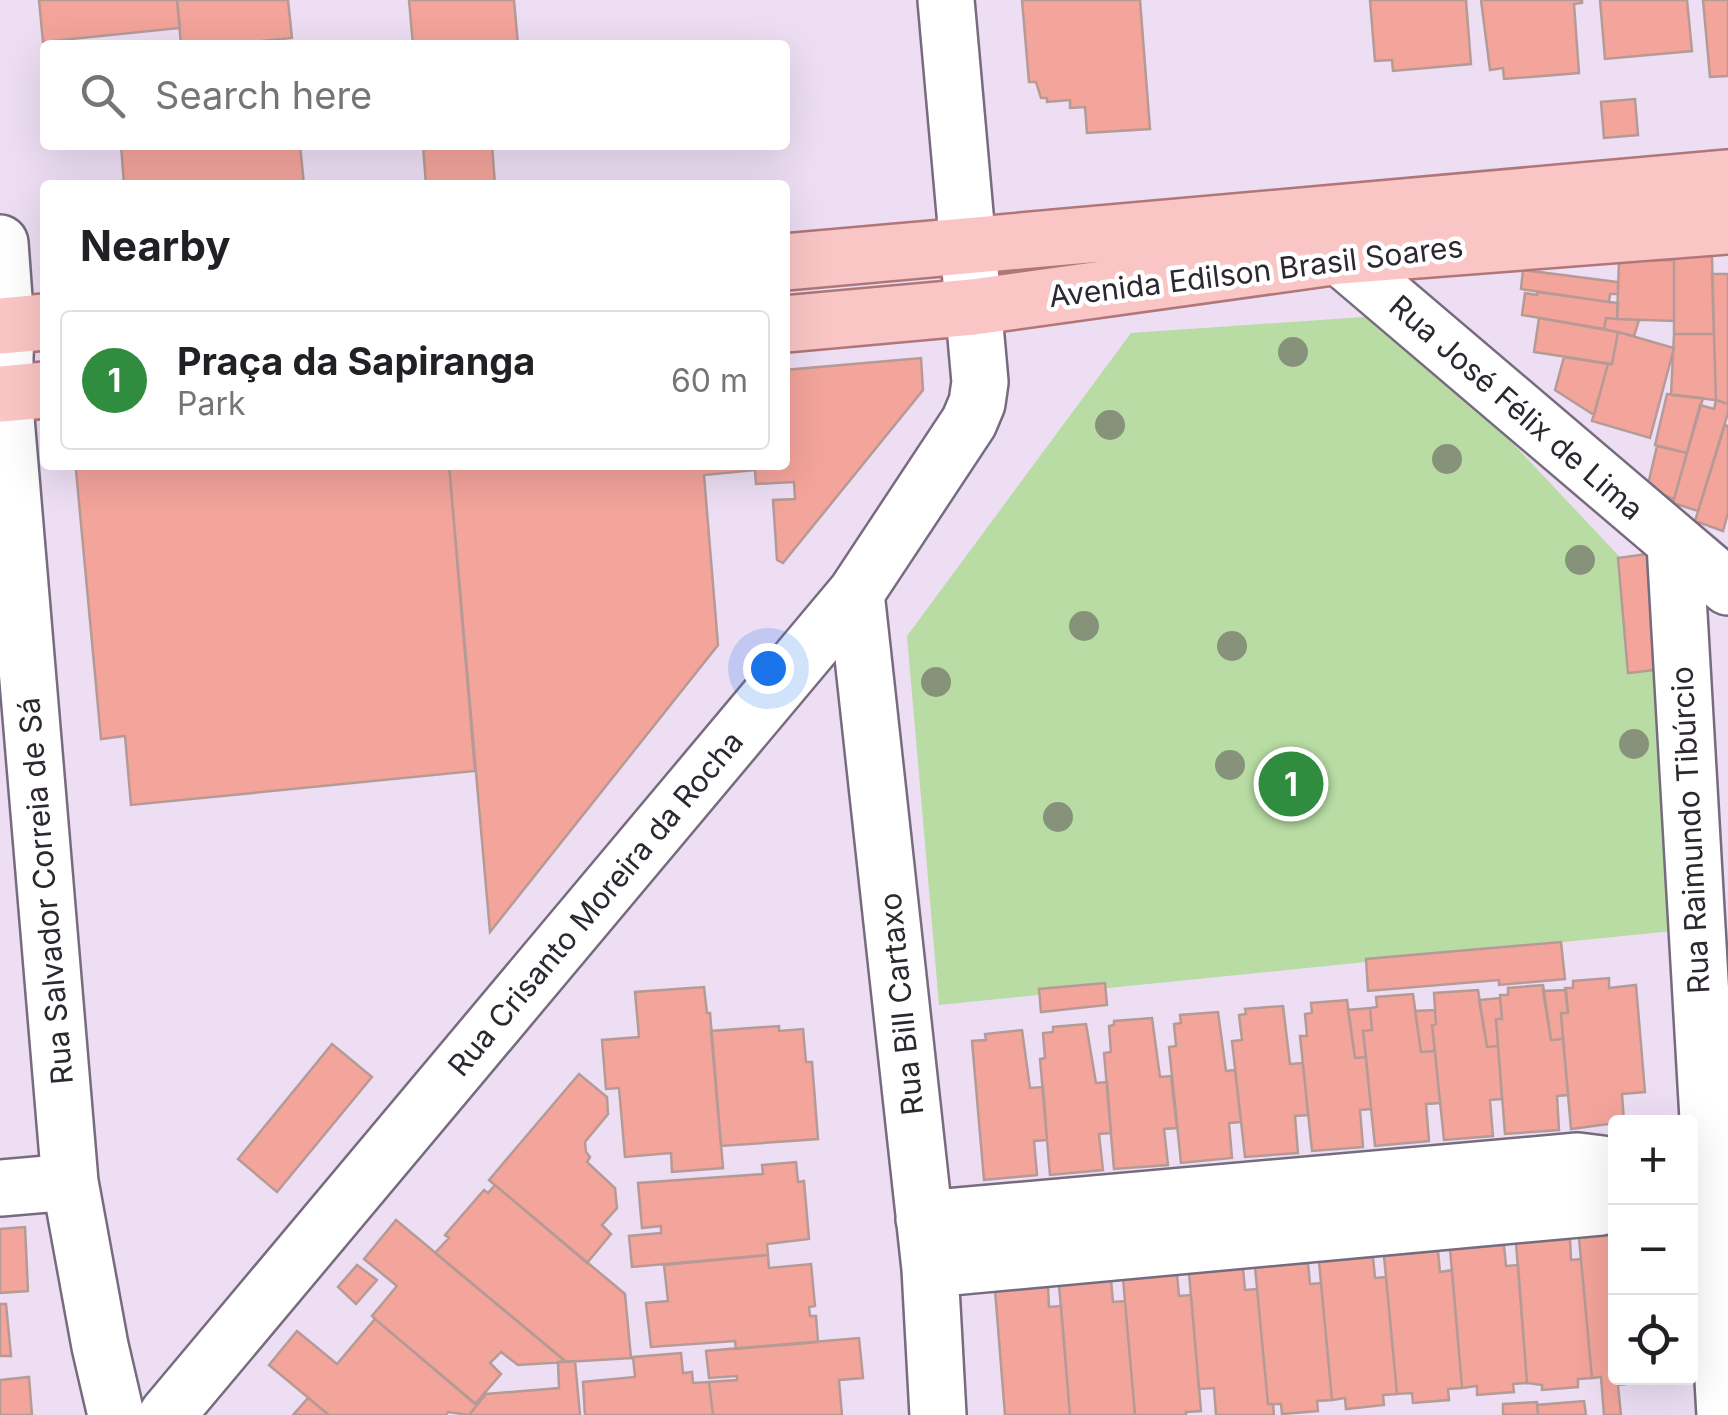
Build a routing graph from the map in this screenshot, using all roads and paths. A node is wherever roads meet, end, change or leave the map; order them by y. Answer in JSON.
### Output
{"nodes":[{"id":1,"x":946,"y":0,"type":"edge"},
{"id":2,"x":1728,"y":178,"type":"edge"},
{"id":3,"x":1728,"y":226,"type":"edge"},
{"id":4,"x":1336,"y":234,"type":"junction"},
{"id":5,"x":0,"y":243,"type":"edge"},
{"id":6,"x":968,"y":247,"type":"junction"},
{"id":7,"x":790,"y":262,"type":"edge"},
{"id":8,"x":973,"y":308,"type":"junction"},
{"id":9,"x":17,"y":324,"type":"edge"},
{"id":10,"x":790,"y":324,"type":"edge"},
{"id":11,"x":16,"y":392,"type":"edge"},
{"id":12,"x":1675,"y":544,"type":"junction"},
{"id":13,"x":1728,"y":586,"type":"edge"},
{"id":14,"x":856,"y":593,"type":"junction"},
{"id":15,"x":18,"y":766,"type":"edge"},
{"id":16,"x":70,"y":1182,"type":"junction"},
{"id":17,"x":0,"y":1188,"type":"edge"},
{"id":18,"x":927,"y":1244,"type":"junction"},
{"id":19,"x":116,"y":1415,"type":"edge"},
{"id":20,"x":167,"y":1415,"type":"edge"},
{"id":21,"x":938,"y":1415,"type":"edge"},
{"id":22,"x":1726,"y":1415,"type":"edge"}],
"edges":[{"from":1,"to":6,"type":"street","name":"Rua Crisanto Moreira da Rocha"},
{"from":2,"to":4,"type":"main road","name":"Avenida Edilson Brasil Soares"},
{"from":3,"to":4,"type":"main road","name":"Avenida Edilson Brasil Soares"},
{"from":4,"to":6,"type":"main road","name":"Avenida Edilson Brasil Soares"},
{"from":4,"to":8,"type":"main road","name":"Avenida Edilson Brasil Soares"},
{"from":4,"to":12,"type":"street","name":"Rua José Félix de Lima"},
{"from":5,"to":9,"type":"street","name":"Rua Salvador Correia de Sá"},
{"from":6,"to":7,"type":"main road","name":"Avenida Edilson Brasil Soares"},
{"from":6,"to":8,"type":"street","name":"Rua Crisanto Moreira da Rocha"},
{"from":8,"to":10,"type":"main road","name":"Avenida Edilson Brasil Soares"},
{"from":8,"to":14,"type":"street","name":"Rua Crisanto Moreira da Rocha"},
{"from":9,"to":11,"type":"street","name":"Rua Salvador Correia de Sá"},
{"from":11,"to":15,"type":"street","name":"Rua Salvador Correia de Sá"},
{"from":12,"to":13,"type":"street","name":"Rua José Félix de Lima"},
{"from":12,"to":22,"type":"street","name":"Rua Raimundo Tibúrcio"},
{"from":14,"to":18,"type":"street","name":"Rua Bill Cartaxo"},
{"from":14,"to":20,"type":"street","name":"Rua Crisanto Moreira da Rocha"},
{"from":15,"to":16,"type":"street","name":"Rua Salvador Correia de Sá"},
{"from":16,"to":17,"type":"street"},
{"from":16,"to":19,"type":"street","name":"Rua Salvador Correia de Sá"},
{"from":18,"to":18,"type":"street"},
{"from":18,"to":21,"type":"street","name":"Rua Bill Cartaxo"}]}
